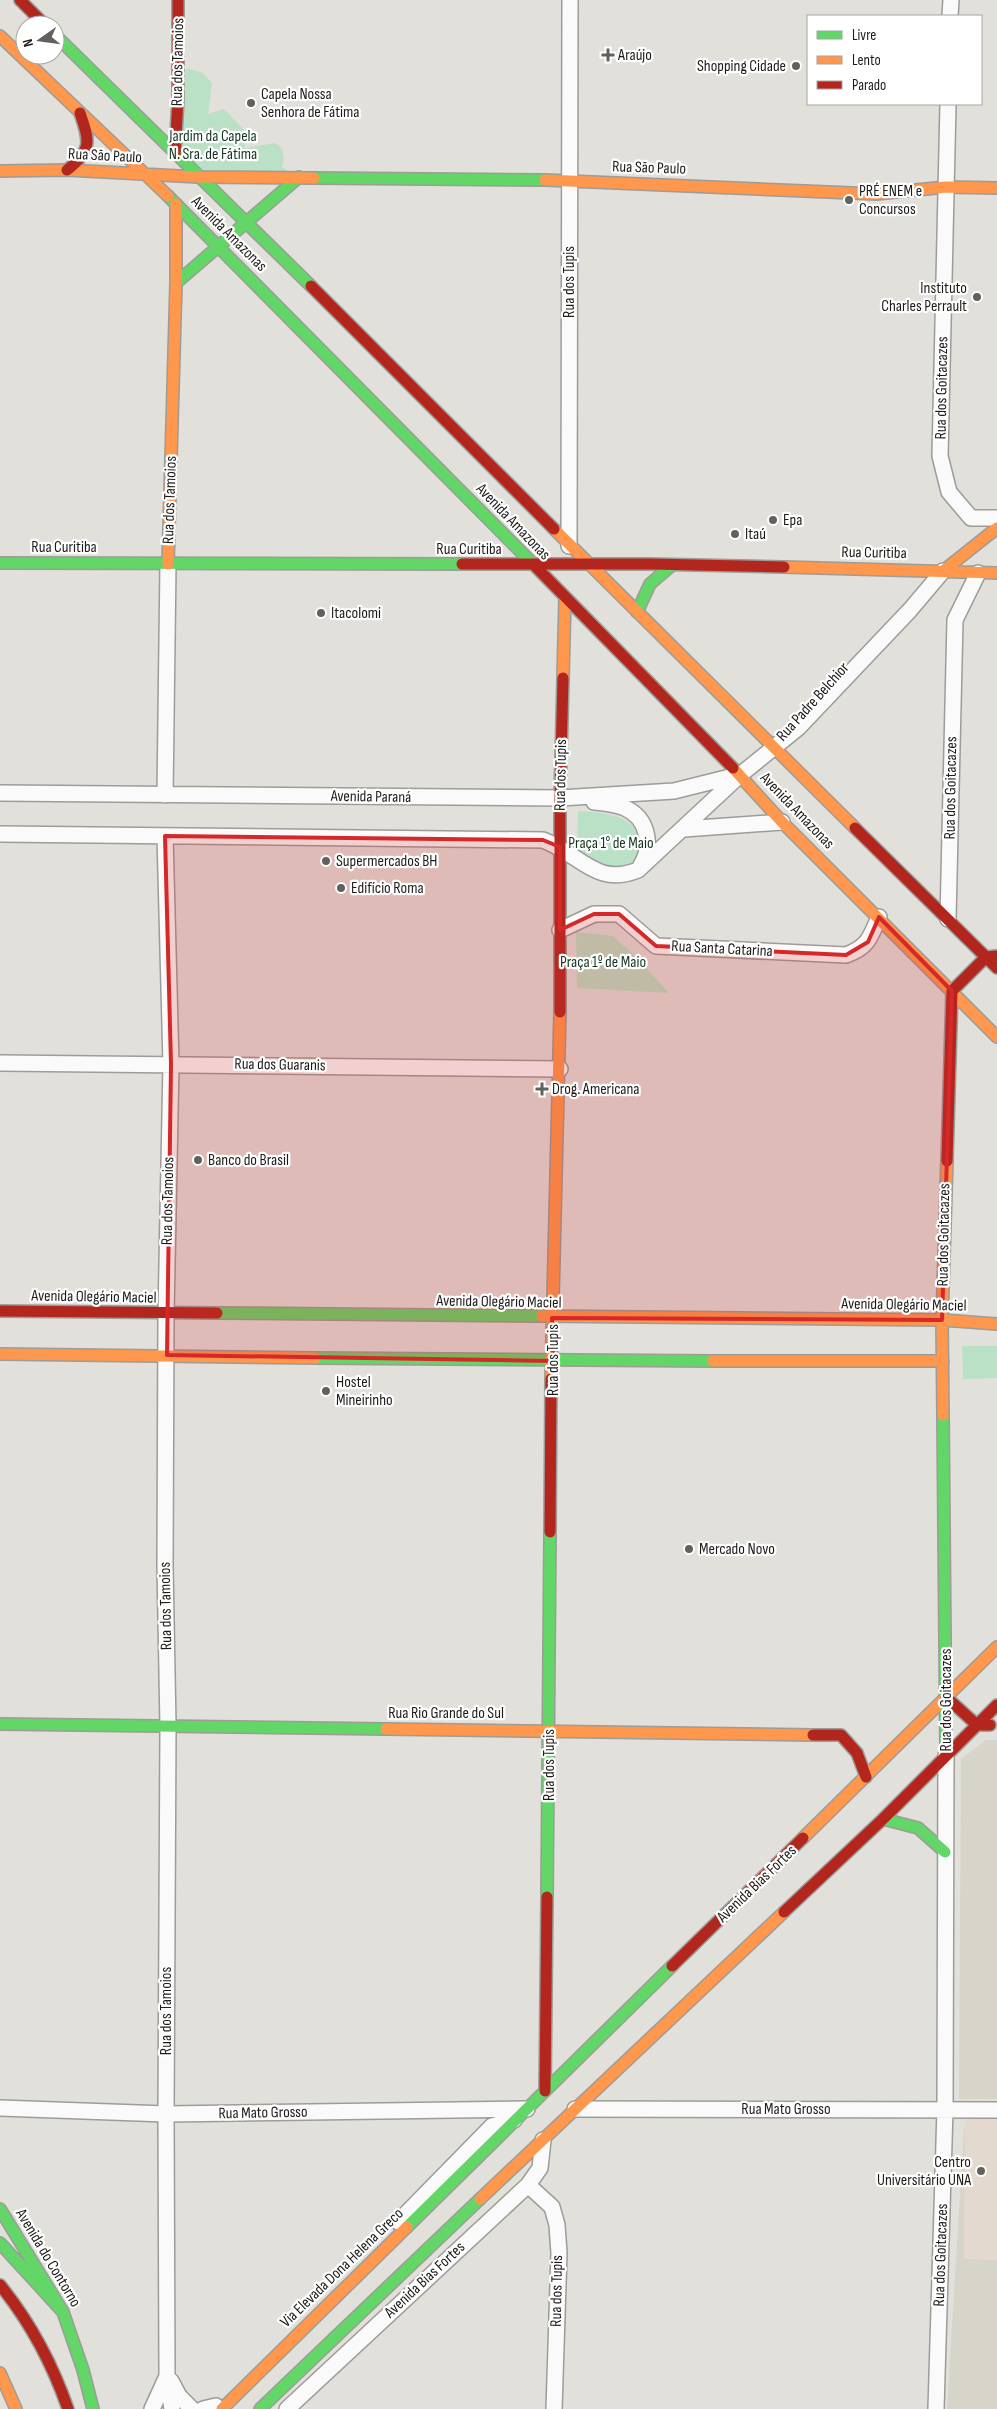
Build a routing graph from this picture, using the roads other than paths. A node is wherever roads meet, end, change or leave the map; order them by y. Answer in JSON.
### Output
{"nodes":[{"id":1,"x":20,"y":0,"type":"edge"},
{"id":2,"x":178,"y":0,"type":"edge"},
{"id":3,"x":570,"y":0,"type":"edge"},
{"id":4,"x":951,"y":0,"type":"edge"},
{"id":5,"x":35,"y":15,"type":"edge"},
{"id":6,"x":950,"y":15,"type":"edge"},
{"id":7,"x":0,"y":36,"type":"edge"},
{"id":8,"x":65,"y":45,"type":"edge"},
{"id":9,"x":948,"y":105,"type":"edge"},
{"id":10,"x":80,"y":112,"type":"junction"},
{"id":11,"x":174,"y":154,"type":"junction"},
{"id":12,"x":67,"y":170,"type":"junction"},
{"id":13,"x":0,"y":171,"type":"edge"},
{"id":14,"x":146,"y":174,"type":"junction"},
{"id":15,"x":198,"y":176,"type":"junction"},
{"id":16,"x":299,"y":177,"type":"junction"},
{"id":17,"x":569,"y":180,"type":"junction"},
{"id":18,"x":946,"y":187,"type":"junction"},
{"id":19,"x":997,"y":188,"type":"edge"},
{"id":20,"x":176,"y":204,"type":"junction"},
{"id":21,"x":246,"y":221,"type":"junction"},
{"id":22,"x":218,"y":246,"type":"junction"},
{"id":23,"x":176,"y":283,"type":"junction"},
{"id":24,"x":997,"y":518,"type":"edge"},
{"id":25,"x":997,"y":528,"type":"edge"},
{"id":26,"x":569,"y":544,"type":"junction"},
{"id":27,"x":0,"y":563,"type":"edge"},
{"id":28,"x":168,"y":564,"type":"junction"},
{"id":29,"x":568,"y":565,"type":"junction"},
{"id":30,"x":590,"y":565,"type":"junction"},
{"id":31,"x":672,"y":565,"type":"junction"},
{"id":32,"x":534,"y":566,"type":"junction"},
{"id":33,"x":943,"y":571,"type":"junction"},
{"id":34,"x":997,"y":572,"type":"edge"},
{"id":35,"x":978,"y":573,"type":"junction"},
{"id":36,"x":565,"y":598,"type":"junction"},
{"id":37,"x":637,"y":612,"type":"junction"},
{"id":38,"x":773,"y":746,"type":"junction"},
{"id":39,"x":740,"y":775,"type":"junction"},
{"id":40,"x":0,"y":793,"type":"edge"},
{"id":41,"x":165,"y":795,"type":"junction"},
{"id":42,"x":560,"y":798,"type":"junction"},
{"id":43,"x":782,"y":822,"type":"junction"},
{"id":44,"x":684,"y":828,"type":"junction"},
{"id":45,"x":0,"y":834,"type":"edge"},
{"id":46,"x":165,"y":836,"type":"junction"},
{"id":47,"x":560,"y":847,"type":"junction"},
{"id":48,"x":638,"y":870,"type":"junction"},
{"id":49,"x":879,"y":917,"type":"junction"},
{"id":50,"x":948,"y":919,"type":"junction"},
{"id":51,"x":560,"y":930,"type":"junction"},
{"id":52,"x":992,"y":957,"type":"edge"},
{"id":53,"x":997,"y":968,"type":"edge"},
{"id":54,"x":952,"y":991,"type":"junction"},
{"id":55,"x":997,"y":1037,"type":"edge"},
{"id":56,"x":0,"y":1063,"type":"edge"},
{"id":57,"x":171,"y":1064,"type":"junction"},
{"id":58,"x":560,"y":1068,"type":"junction"},
{"id":59,"x":0,"y":1312,"type":"edge"},
{"id":60,"x":166,"y":1314,"type":"junction"},
{"id":61,"x":552,"y":1318,"type":"junction"},
{"id":62,"x":942,"y":1320,"type":"junction"},
{"id":63,"x":997,"y":1324,"type":"edge"},
{"id":64,"x":0,"y":1354,"type":"edge"},
{"id":65,"x":167,"y":1355,"type":"junction"},
{"id":66,"x":553,"y":1361,"type":"junction"},
{"id":67,"x":942,"y":1361,"type":"junction"},
{"id":68,"x":997,"y":1647,"type":"edge"},
{"id":69,"x":946,"y":1697,"type":"junction"},
{"id":70,"x":997,"y":1705,"type":"edge"},
{"id":71,"x":0,"y":1724,"type":"edge"},
{"id":72,"x":977,"y":1725,"type":"junction"},
{"id":73,"x":168,"y":1726,"type":"junction"},
{"id":74,"x":997,"y":1726,"type":"edge"},
{"id":75,"x":549,"y":1730,"type":"junction"},
{"id":76,"x":946,"y":1755,"type":"junction"},
{"id":77,"x":866,"y":1777,"type":"junction"},
{"id":78,"x":883,"y":1819,"type":"junction"},
{"id":79,"x":945,"y":1852,"type":"junction"},
{"id":80,"x":546,"y":2092,"type":"junction"},
{"id":81,"x":0,"y":2108,"type":"edge"},
{"id":82,"x":527,"y":2109,"type":"junction"},
{"id":83,"x":575,"y":2109,"type":"junction"},
{"id":84,"x":945,"y":2109,"type":"junction"},
{"id":85,"x":997,"y":2110,"type":"edge"},
{"id":86,"x":166,"y":2114,"type":"junction"},
{"id":87,"x":515,"y":2119,"type":"junction"},
{"id":88,"x":543,"y":2140,"type":"junction"},
{"id":89,"x":484,"y":2150,"type":"joint"},
{"id":90,"x":528,"y":2185,"type":"junction"},
{"id":91,"x":0,"y":2209,"type":"edge"},
{"id":92,"x":0,"y":2243,"type":"edge"},
{"id":93,"x":0,"y":2284,"type":"edge"},
{"id":94,"x":63,"y":2312,"type":"junction"},
{"id":95,"x":0,"y":2373,"type":"edge"},
{"id":96,"x":167,"y":2376,"type":"junction"},
{"id":97,"x":0,"y":2393,"type":"edge"},
{"id":98,"x":214,"y":2408,"type":"edge"},
{"id":99,"x":11,"y":2409,"type":"edge"},
{"id":100,"x":16,"y":2409,"type":"edge"},
{"id":101,"x":68,"y":2409,"type":"edge"},
{"id":102,"x":93,"y":2409,"type":"edge"},
{"id":103,"x":152,"y":2409,"type":"edge"},
{"id":104,"x":172,"y":2409,"type":"edge"},
{"id":105,"x":192,"y":2409,"type":"edge"},
{"id":106,"x":260,"y":2409,"type":"edge"},
{"id":107,"x":287,"y":2409,"type":"edge"},
{"id":108,"x":554,"y":2409,"type":"edge"},
{"id":109,"x":936,"y":2409,"type":"edge"}],
"edges":[{"from":1,"to":5,"type":"main road"},
{"from":2,"to":11,"type":"main road","name":"Rua dos Tamoios"},
{"from":3,"to":17,"type":"street","name":"Rua dos Tupis"},
{"from":4,"to":6,"type":"street"},
{"from":7,"to":10,"type":"main road","name":"Avenida Amazonas"},
{"from":8,"to":11,"type":"main road","name":"Avenida Amazonas"},
{"from":9,"to":18,"type":"street","name":"Rua dos Goitacazes"},
{"from":10,"to":12,"type":"main road"},
{"from":10,"to":14,"type":"main road","name":"Avenida Amazonas"},
{"from":11,"to":15,"type":"main road","name":"Avenida Amazonas"},
{"from":12,"to":13,"type":"main road","name":"Rua São Paulo"},
{"from":12,"to":14,"type":"main road","name":"Rua São Paulo"},
{"from":14,"to":15,"type":"main road","name":"Rua São Paulo"},
{"from":14,"to":20,"type":"main road","name":"Avenida Amazonas"},
{"from":15,"to":16,"type":"main road","name":"Rua São Paulo"},
{"from":15,"to":21,"type":"main road","name":"Avenida Amazonas"},
{"from":16,"to":17,"type":"main road","name":"Rua São Paulo"},
{"from":16,"to":21,"type":"main road"},
{"from":17,"to":18,"type":"main road","name":"Rua São Paulo"},
{"from":17,"to":26,"type":"street","name":"Rua dos Tupis"},
{"from":18,"to":19,"type":"main road","name":"Rua São Paulo"},
{"from":18,"to":24,"type":"street","name":"Rua dos Goitacazes"},
{"from":20,"to":22,"type":"main road","name":"Avenida Amazonas"},
{"from":20,"to":23,"type":"main road","name":"Rua dos Tamoios"},
{"from":21,"to":22,"type":"main road"},
{"from":21,"to":26,"type":"main road","name":"Avenida Amazonas"},
{"from":22,"to":23,"type":"main road"},
{"from":22,"to":32,"type":"main road","name":"Avenida Amazonas"},
{"from":23,"to":28,"type":"main road","name":"Rua dos Tamoios"},
{"from":25,"to":33,"type":"main road","name":"Rua Padre Belchior"},
{"from":26,"to":29,"type":"street","name":"Rua dos Tupis"},
{"from":26,"to":30,"type":"main road","name":"Avenida Amazonas"},
{"from":27,"to":28,"type":"main road","name":"Rua Curitiba"},
{"from":28,"to":32,"type":"main road","name":"Rua Curitiba"},
{"from":28,"to":41,"type":"street","name":"Rua dos Tamoios"},
{"from":29,"to":30,"type":"main road","name":"Rua Curitiba"},
{"from":29,"to":32,"type":"main road","name":"Rua Curitiba"},
{"from":30,"to":31,"type":"main road","name":"Rua Curitiba"},
{"from":30,"to":37,"type":"main road","name":"Avenida Amazonas"},
{"from":31,"to":33,"type":"main road","name":"Rua Curitiba"},
{"from":31,"to":37,"type":"main road"},
{"from":32,"to":36,"type":"main road","name":"Avenida Amazonas"},
{"from":33,"to":35,"type":"main road","name":"Rua Curitiba"},
{"from":33,"to":38,"type":"street","name":"Rua Padre Belchior"},
{"from":34,"to":35,"type":"main road","name":"Rua Curitiba"},
{"from":35,"to":50,"type":"street","name":"Rua dos Goitacazes"},
{"from":36,"to":39,"type":"main road","name":"Avenida Amazonas"},
{"from":36,"to":42,"type":"main road","name":"Rua dos Tupis"},
{"from":37,"to":38,"type":"main road","name":"Avenida Amazonas"},
{"from":38,"to":39,"type":"street","name":"Avenida Paraná"},
{"from":38,"to":50,"type":"main road","name":"Avenida Amazonas"},
{"from":39,"to":42,"type":"street","name":"Avenida Paraná"},
{"from":39,"to":43,"type":"main road","name":"Avenida Amazonas"},
{"from":39,"to":44,"type":"street","name":"Avenida Paraná"},
{"from":40,"to":41,"type":"street","name":"Avenida Paraná"},
{"from":41,"to":42,"type":"street","name":"Avenida Paraná"},
{"from":42,"to":47,"type":"main road","name":"Rua dos Tupis"},
{"from":42,"to":48,"type":"street"},
{"from":43,"to":44,"type":"street"},
{"from":43,"to":49,"type":"main road","name":"Avenida Amazonas"},
{"from":44,"to":48,"type":"street","name":"Avenida Paraná"},
{"from":45,"to":46,"type":"street","name":"Avenida Paraná"},
{"from":46,"to":47,"type":"street","name":"Avenida Paraná"},
{"from":46,"to":57,"type":"street","name":"Rua dos Tamoios"},
{"from":47,"to":48,"type":"street","name":"Avenida Paraná"},
{"from":47,"to":51,"type":"main road","name":"Rua dos Tupis"},
{"from":49,"to":51,"type":"street","name":"Rua Santa Catarina"},
{"from":49,"to":54,"type":"main road","name":"Avenida Amazonas"},
{"from":50,"to":52,"type":"main road","name":"Avenida Amazonas"},
{"from":51,"to":58,"type":"main road","name":"Rua dos Tupis"},
{"from":52,"to":53,"type":"main road","name":"Avenida Amazonas"},
{"from":52,"to":54,"type":"main road"},
{"from":54,"to":55,"type":"main road","name":"Avenida Amazonas"},
{"from":54,"to":62,"type":"main road","name":"Rua dos Goitacazes"},
{"from":56,"to":57,"type":"street","name":"Rua dos Guaranis"},
{"from":57,"to":58,"type":"street","name":"Rua dos Guaranis"},
{"from":57,"to":60,"type":"street","name":"Rua dos Tamoios"},
{"from":58,"to":61,"type":"main road","name":"Rua dos Tupis"},
{"from":59,"to":60,"type":"main road","name":"Avenida Olegário Maciel"},
{"from":60,"to":61,"type":"main road","name":"Avenida Olegário Maciel"},
{"from":60,"to":65,"type":"street","name":"Rua dos Tamoios"},
{"from":61,"to":62,"type":"main road","name":"Avenida Olegário Maciel"},
{"from":61,"to":66,"type":"main road","name":"Rua dos Tupis"},
{"from":62,"to":63,"type":"main road","name":"Avenida Olegário Maciel"},
{"from":62,"to":67,"type":"main road","name":"Rua dos Goitacazes"},
{"from":64,"to":65,"type":"main road"},
{"from":65,"to":66,"type":"main road"},
{"from":65,"to":73,"type":"street","name":"Rua dos Tamoios"},
{"from":66,"to":67,"type":"main road"},
{"from":66,"to":75,"type":"main road","name":"Rua dos Tupis"},
{"from":67,"to":69,"type":"main road","name":"Rua dos Goitacazes"},
{"from":68,"to":69,"type":"main road","name":"Avenida Bias Fortes"},
{"from":69,"to":72,"type":"main road"},
{"from":69,"to":76,"type":"main road","name":"Rua dos Goitacazes"},
{"from":69,"to":77,"type":"main road","name":"Avenida Bias Fortes"},
{"from":70,"to":72,"type":"main road"},
{"from":71,"to":73,"type":"main road","name":"Rua Rio Grande do Sul"},
{"from":72,"to":74,"type":"main road"},
{"from":72,"to":76,"type":"main road"},
{"from":73,"to":75,"type":"main road","name":"Rua Rio Grande do Sul"},
{"from":73,"to":86,"type":"street","name":"Rua dos Tamoios"},
{"from":75,"to":77,"type":"main road","name":"Rua Rio Grande do Sul"},
{"from":75,"to":80,"type":"main road","name":"Rua dos Tupis"},
{"from":76,"to":78,"type":"main road"},
{"from":76,"to":79,"type":"street","name":"Rua dos Goitacazes"},
{"from":77,"to":80,"type":"main road","name":"Avenida Bias Fortes"},
{"from":78,"to":79,"type":"main road"},
{"from":78,"to":83,"type":"main road"},
{"from":79,"to":84,"type":"street","name":"Rua dos Goitacazes"},
{"from":80,"to":82,"type":"main road","name":"Avenida Bias Fortes"},
{"from":81,"to":86,"type":"street","name":"Rua Mato Grosso"},
{"from":82,"to":86,"type":"street","name":"Rua Mato Grosso"},
{"from":82,"to":87,"type":"main road","name":"Avenida Bias Fortes"},
{"from":83,"to":84,"type":"street","name":"Rua Mato Grosso"},
{"from":83,"to":88,"type":"main road"},
{"from":84,"to":85,"type":"street","name":"Rua Mato Grosso"},
{"from":84,"to":109,"type":"street","name":"Rua dos Goitacazes"},
{"from":86,"to":96,"type":"street","name":"Rua dos Tamoios"},
{"from":87,"to":89,"type":"main road","name":"Avenida Bias Fortes"},
{"from":87,"to":98,"type":"street","name":"Avenida Bias Fortes"},
{"from":88,"to":90,"type":"street","name":"Avenida Bias Fortes"},
{"from":88,"to":106,"type":"main road"},
{"from":89,"to":98,"type":"main road","name":"Via Elevada Dona Helena Greco"},
{"from":90,"to":107,"type":"street","name":"Avenida Bias Fortes"},
{"from":90,"to":108,"type":"street","name":"Rua dos Tupis"},
{"from":91,"to":94,"type":"main road","name":"Avenida do Contorno"},
{"from":92,"to":94,"type":"main road"},
{"from":93,"to":101,"type":"main road"},
{"from":94,"to":102,"type":"main road","name":"Avenida do Contorno"},
{"from":95,"to":100,"type":"main road"},
{"from":96,"to":103,"type":"street","name":"Rua dos Tamoios"},
{"from":96,"to":104,"type":"street","name":"Rua dos Tamoios"},
{"from":96,"to":105,"type":"street"},
{"from":97,"to":99,"type":"main road"}]}
